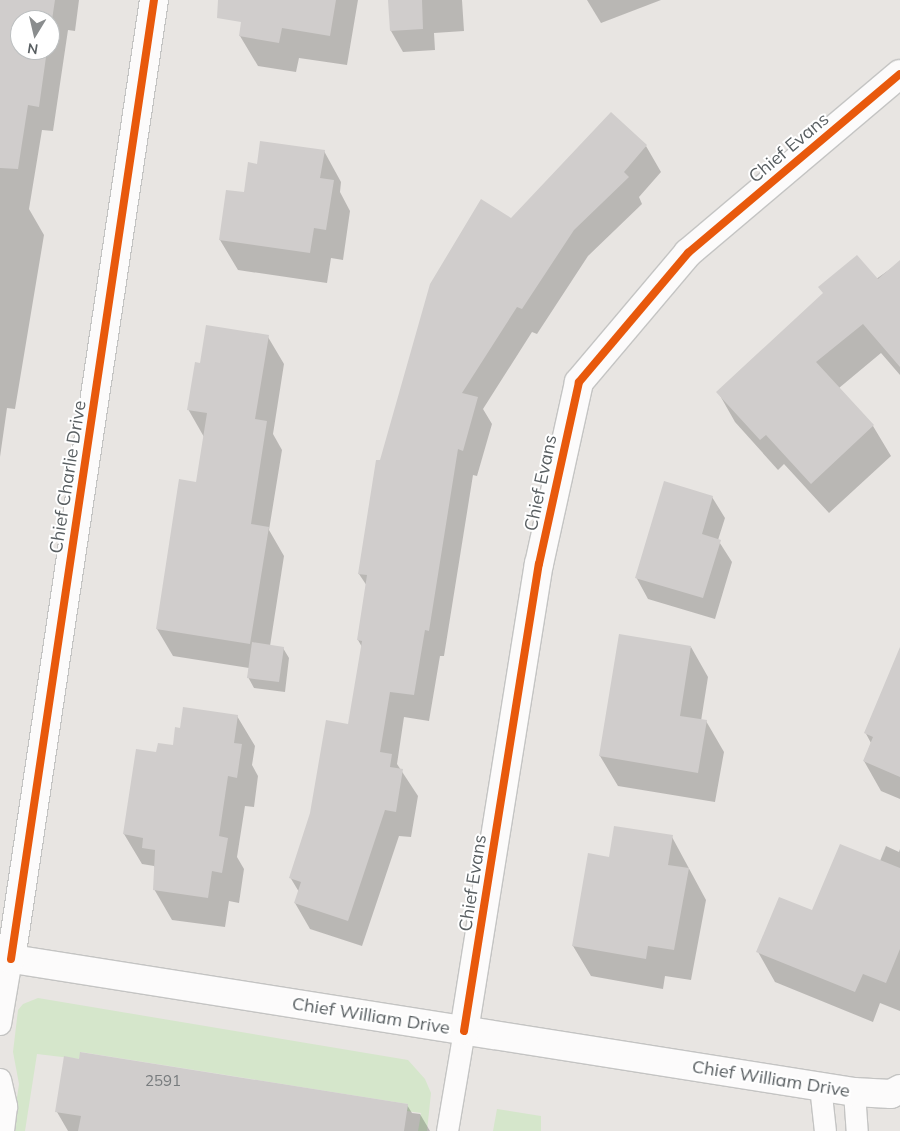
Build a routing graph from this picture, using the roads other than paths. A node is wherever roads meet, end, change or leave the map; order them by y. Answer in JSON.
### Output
{"nodes":[{"id":1,"x":154,"y":0,"type":"edge"},
{"id":2,"x":900,"y":74,"type":"edge"},
{"id":3,"x":5,"y":958,"type":"edge"},
{"id":4,"x":0,"y":1024,"type":"edge"},
{"id":5,"x":464,"y":1031,"type":"junction"},
{"id":6,"x":0,"y":1079,"type":"edge"},
{"id":7,"x":820,"y":1086,"type":"junction"},
{"id":8,"x":854,"y":1092,"type":"junction"},
{"id":9,"x":895,"y":1092,"type":"edge"},
{"id":10,"x":3,"y":1131,"type":"edge"},
{"id":11,"x":447,"y":1131,"type":"edge"},
{"id":12,"x":825,"y":1131,"type":"edge"},
{"id":13,"x":857,"y":1131,"type":"edge"}],
"edges":[{"from":1,"to":3,"type":"street","name":"Chief Charlie Drive"},
{"from":2,"to":5,"type":"street","name":"Chief Evans"},
{"from":3,"to":4,"type":"lane"},
{"from":3,"to":5,"type":"street","name":"Chief William Drive"},
{"from":5,"to":7,"type":"street","name":"Chief William Drive"},
{"from":5,"to":11,"type":"lane"},
{"from":6,"to":10,"type":"lane"},
{"from":7,"to":8,"type":"street","name":"Chief William Drive"},
{"from":7,"to":12,"type":"lane"},
{"from":8,"to":9,"type":"street","name":"Chief William Drive"},
{"from":8,"to":13,"type":"lane"}]}
